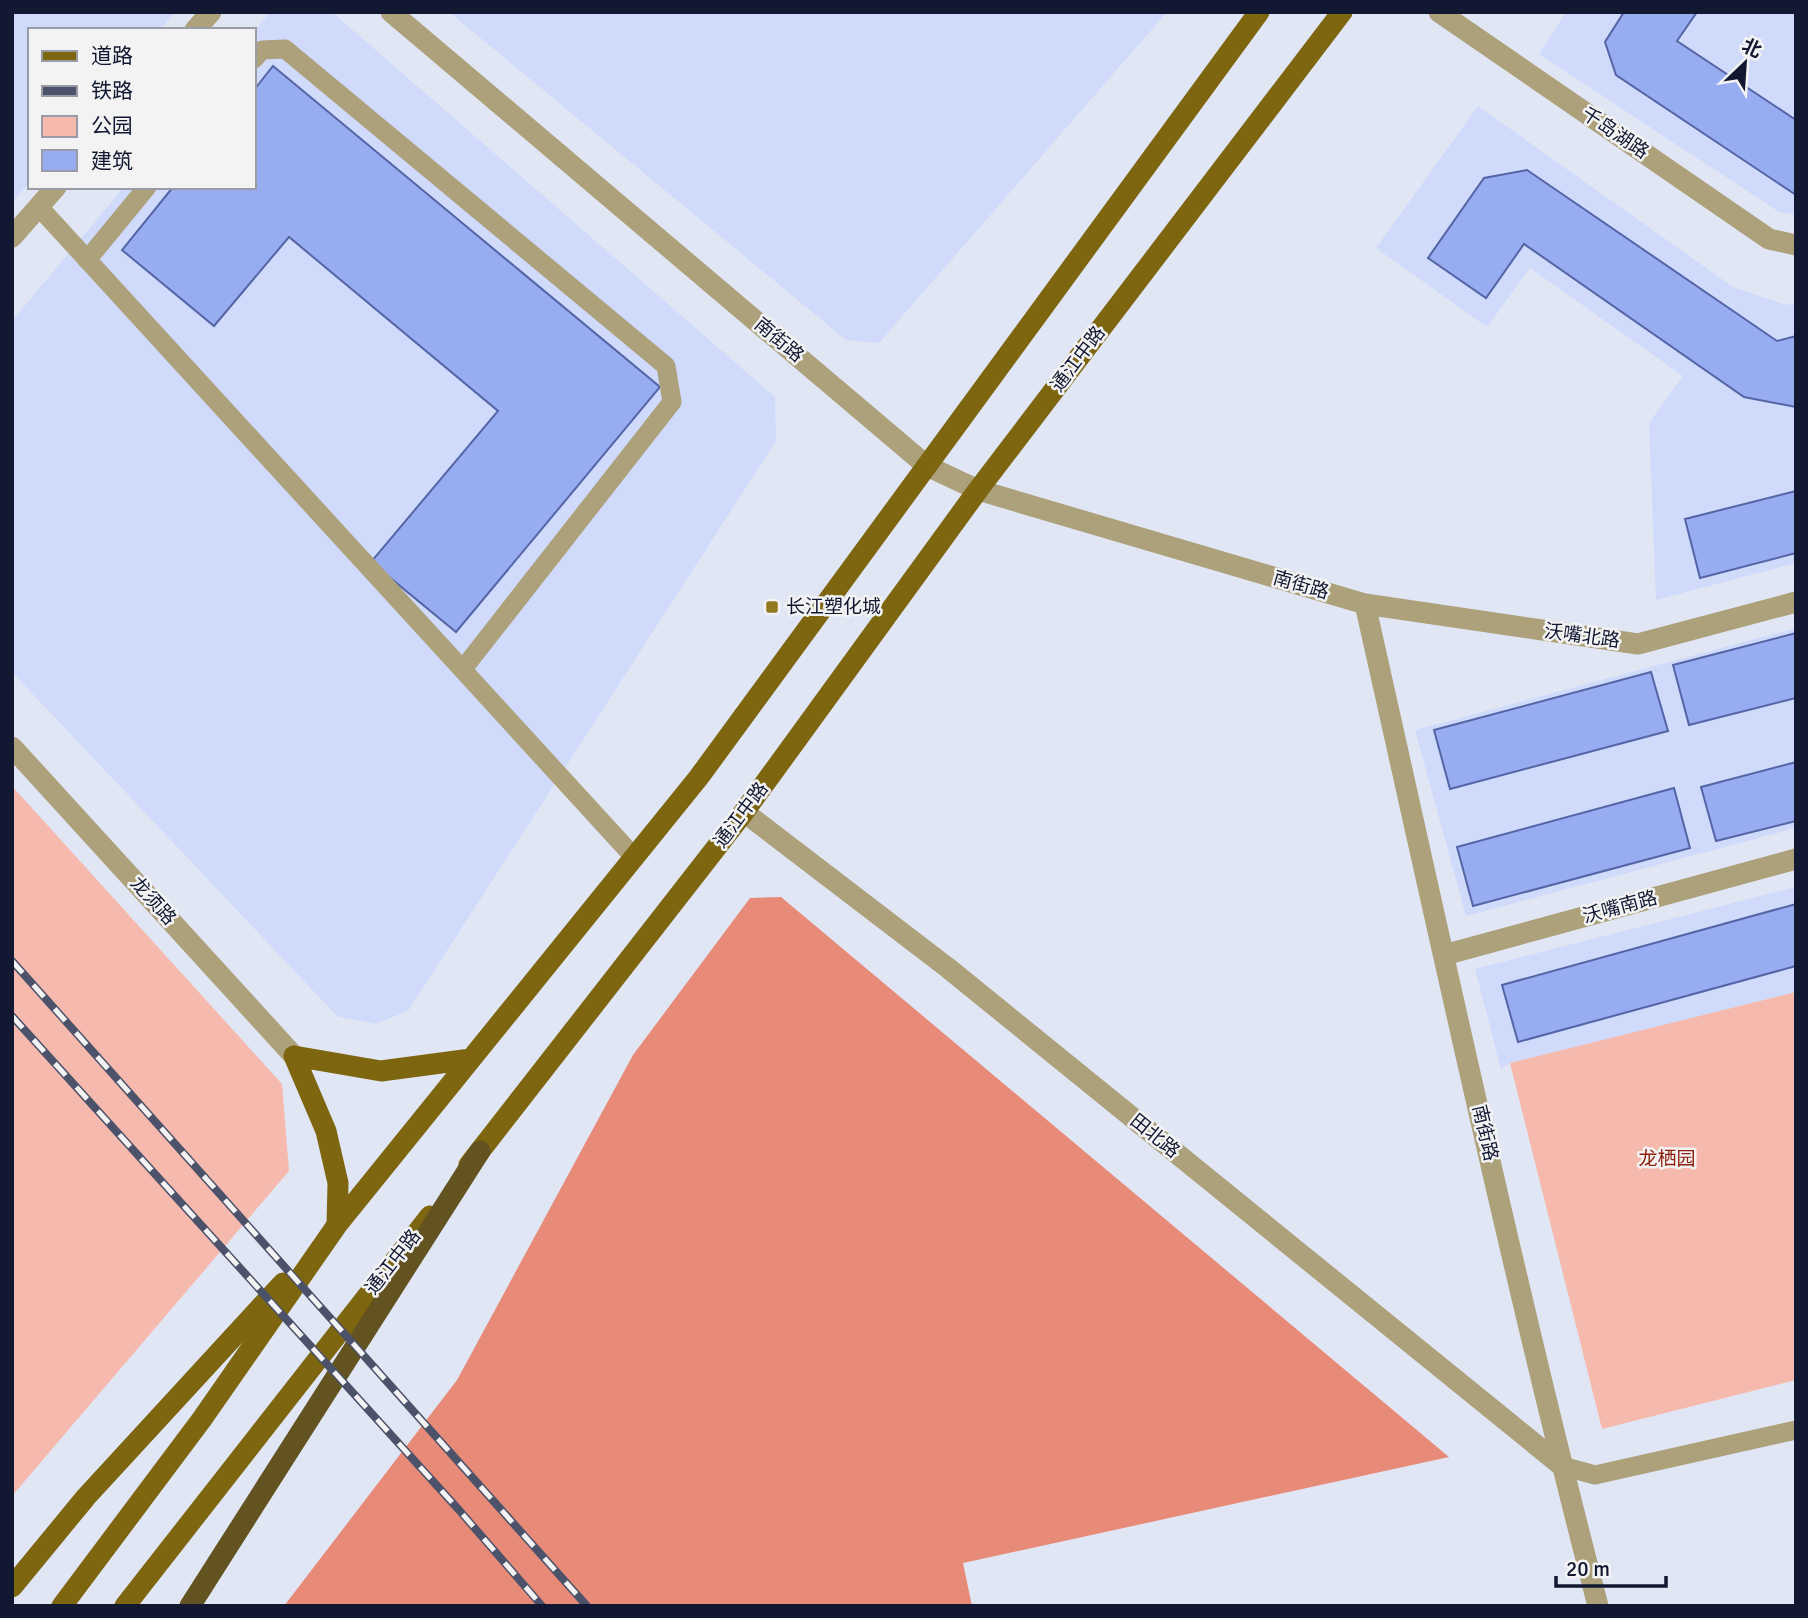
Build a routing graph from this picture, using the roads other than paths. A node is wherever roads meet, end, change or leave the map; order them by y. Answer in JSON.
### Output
{"nodes":[{"id":1,"x":211,"y":12,"type":"edge"},
{"id":2,"x":391,"y":12,"type":"edge"},
{"id":3,"x":1259,"y":12,"type":"edge"},
{"id":4,"x":1342,"y":12,"type":"edge"},
{"id":5,"x":1439,"y":12,"type":"edge"},
{"id":6,"x":197,"y":28,"type":"edge"},
{"id":7,"x":256,"y":58,"type":"edge"},
{"id":8,"x":54,"y":189,"type":"edge"},
{"id":9,"x":145,"y":189,"type":"edge"},
{"id":10,"x":39,"y":207,"type":"junction"},
{"id":11,"x":12,"y":237,"type":"edge"},
{"id":12,"x":1796,"y":245,"type":"edge"},
{"id":13,"x":87,"y":260,"type":"junction"},
{"id":14,"x":927,"y":466,"type":"junction"},
{"id":15,"x":978,"y":490,"type":"junction"},
{"id":16,"x":1796,"y":602,"type":"edge"},
{"id":17,"x":1365,"y":604,"type":"junction"},
{"id":18,"x":463,"y":669,"type":"junction"},
{"id":19,"x":12,"y":747,"type":"edge"},
{"id":20,"x":744,"y":811,"type":"junction"},
{"id":21,"x":634,"y":857,"type":"junction"},
{"id":22,"x":1796,"y":859,"type":"edge"},
{"id":23,"x":1444,"y":955,"type":"junction"},
{"id":24,"x":294,"y":1056,"type":"junction"},
{"id":25,"x":471,"y":1059,"type":"junction"},
{"id":26,"x":480,"y":1151,"type":"junction"},
{"id":27,"x":337,"y":1225,"type":"junction"},
{"id":28,"x":1796,"y":1430,"type":"edge"},
{"id":29,"x":1562,"y":1466,"type":"junction"},
{"id":30,"x":12,"y":1587,"type":"edge"},
{"id":31,"x":62,"y":1606,"type":"edge"},
{"id":32,"x":125,"y":1606,"type":"edge"},
{"id":33,"x":190,"y":1606,"type":"edge"},
{"id":34,"x":1598,"y":1606,"type":"edge"}],
"edges":[{"from":1,"to":6,"type":"street"},
{"from":2,"to":14,"type":"street","name":"南街路"},
{"from":3,"to":14,"type":"main road"},
{"from":4,"to":15,"type":"main road","name":"通江中路"},
{"from":5,"to":12,"type":"street","name":"千岛湖路"},
{"from":7,"to":18,"type":"lane"},
{"from":8,"to":10,"type":"street"},
{"from":9,"to":13,"type":"lane"},
{"from":10,"to":11,"type":"street"},
{"from":10,"to":13,"type":"lane"},
{"from":13,"to":18,"type":"lane"},
{"from":14,"to":15,"type":"street","name":"南街路"},
{"from":14,"to":21,"type":"main road"},
{"from":15,"to":17,"type":"street","name":"南街路"},
{"from":15,"to":20,"type":"main road","name":"通江中路"},
{"from":16,"to":17,"type":"street","name":"沃嘴北路"},
{"from":17,"to":23,"type":"street","name":"南街路"},
{"from":18,"to":21,"type":"lane"},
{"from":19,"to":24,"type":"street","name":"龙须路"},
{"from":20,"to":26,"type":"main road","name":"通江中路"},
{"from":20,"to":29,"type":"street","name":"田北路"},
{"from":21,"to":25,"type":"main road"},
{"from":22,"to":23,"type":"street","name":"沃嘴南路"},
{"from":23,"to":29,"type":"street","name":"南街路"},
{"from":24,"to":25,"type":"main road"},
{"from":24,"to":27,"type":"main road"},
{"from":25,"to":27,"type":"main road"},
{"from":26,"to":32,"type":"main road","name":"通江中路"},
{"from":26,"to":33,"type":"highway"},
{"from":27,"to":30,"type":"main road"},
{"from":27,"to":31,"type":"main road"},
{"from":28,"to":29,"type":"lane"},
{"from":29,"to":34,"type":"street","name":"南街路"}]}
